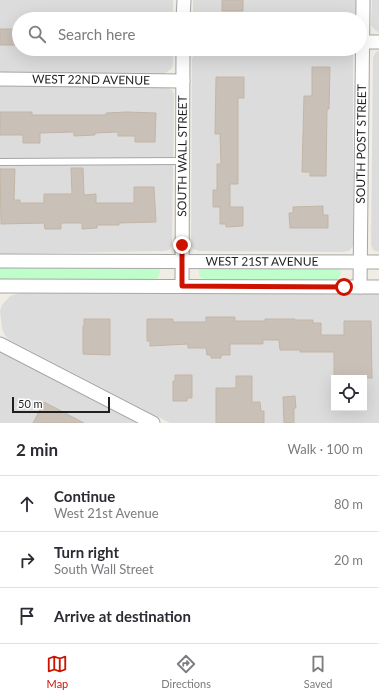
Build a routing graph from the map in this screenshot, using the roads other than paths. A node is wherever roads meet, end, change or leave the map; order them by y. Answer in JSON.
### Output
{"nodes":[{"id":1,"x":184,"y":0,"type":"edge"},
{"id":2,"x":363,"y":0,"type":"edge"},
{"id":3,"x":183,"y":12,"type":"edge"},
{"id":4,"x":362,"y":12,"type":"edge"},
{"id":5,"x":367,"y":42,"type":"edge"},
{"id":6,"x":379,"y":42,"type":"edge"},
{"id":7,"x":183,"y":56,"type":"edge"},
{"id":8,"x":361,"y":56,"type":"edge"},
{"id":9,"x":0,"y":79,"type":"edge"},
{"id":10,"x":183,"y":81,"type":"junction"},
{"id":11,"x":182,"y":161,"type":"junction"},
{"id":12,"x":0,"y":162,"type":"edge"},
{"id":13,"x":0,"y":261,"type":"edge"},
{"id":14,"x":182,"y":261,"type":"junction"},
{"id":15,"x":360,"y":262,"type":"junction"},
{"id":16,"x":379,"y":262,"type":"edge"},
{"id":17,"x":0,"y":286,"type":"edge"},
{"id":18,"x":182,"y":286,"type":"junction"},
{"id":19,"x":360,"y":287,"type":"junction"},
{"id":20,"x":379,"y":287,"type":"edge"},
{"id":21,"x":0,"y":344,"type":"edge"},
{"id":22,"x":153,"y":423,"type":"edge"}],
"edges":[{"from":1,"to":3,"type":"street"},
{"from":2,"to":4,"type":"street","name":"SOUTH POST STREET"},
{"from":5,"to":6,"type":"street"},
{"from":7,"to":10,"type":"street","name":"SOUTH WALL STREET"},
{"from":8,"to":15,"type":"street","name":"SOUTH POST STREET"},
{"from":9,"to":10,"type":"street","name":"WEST 22ND AVENUE"},
{"from":10,"to":11,"type":"street","name":"SOUTH WALL STREET"},
{"from":11,"to":12,"type":"lane"},
{"from":11,"to":14,"type":"street","name":"SOUTH WALL STREET"},
{"from":13,"to":14,"type":"street","name":"WEST 21ST AVENUE"},
{"from":14,"to":15,"type":"street","name":"WEST 21ST AVENUE"},
{"from":14,"to":18,"type":"street","name":"SOUTH WALL STREET"},
{"from":15,"to":16,"type":"street","name":"WEST 21ST AVENUE"},
{"from":15,"to":19,"type":"street","name":"SOUTH POST STREET"},
{"from":17,"to":18,"type":"street","name":"WEST 21ST AVENUE"},
{"from":18,"to":19,"type":"street","name":"WEST 21ST AVENUE"},
{"from":19,"to":20,"type":"street","name":"WEST 21ST AVENUE"},
{"from":21,"to":22,"type":"street"}]}
